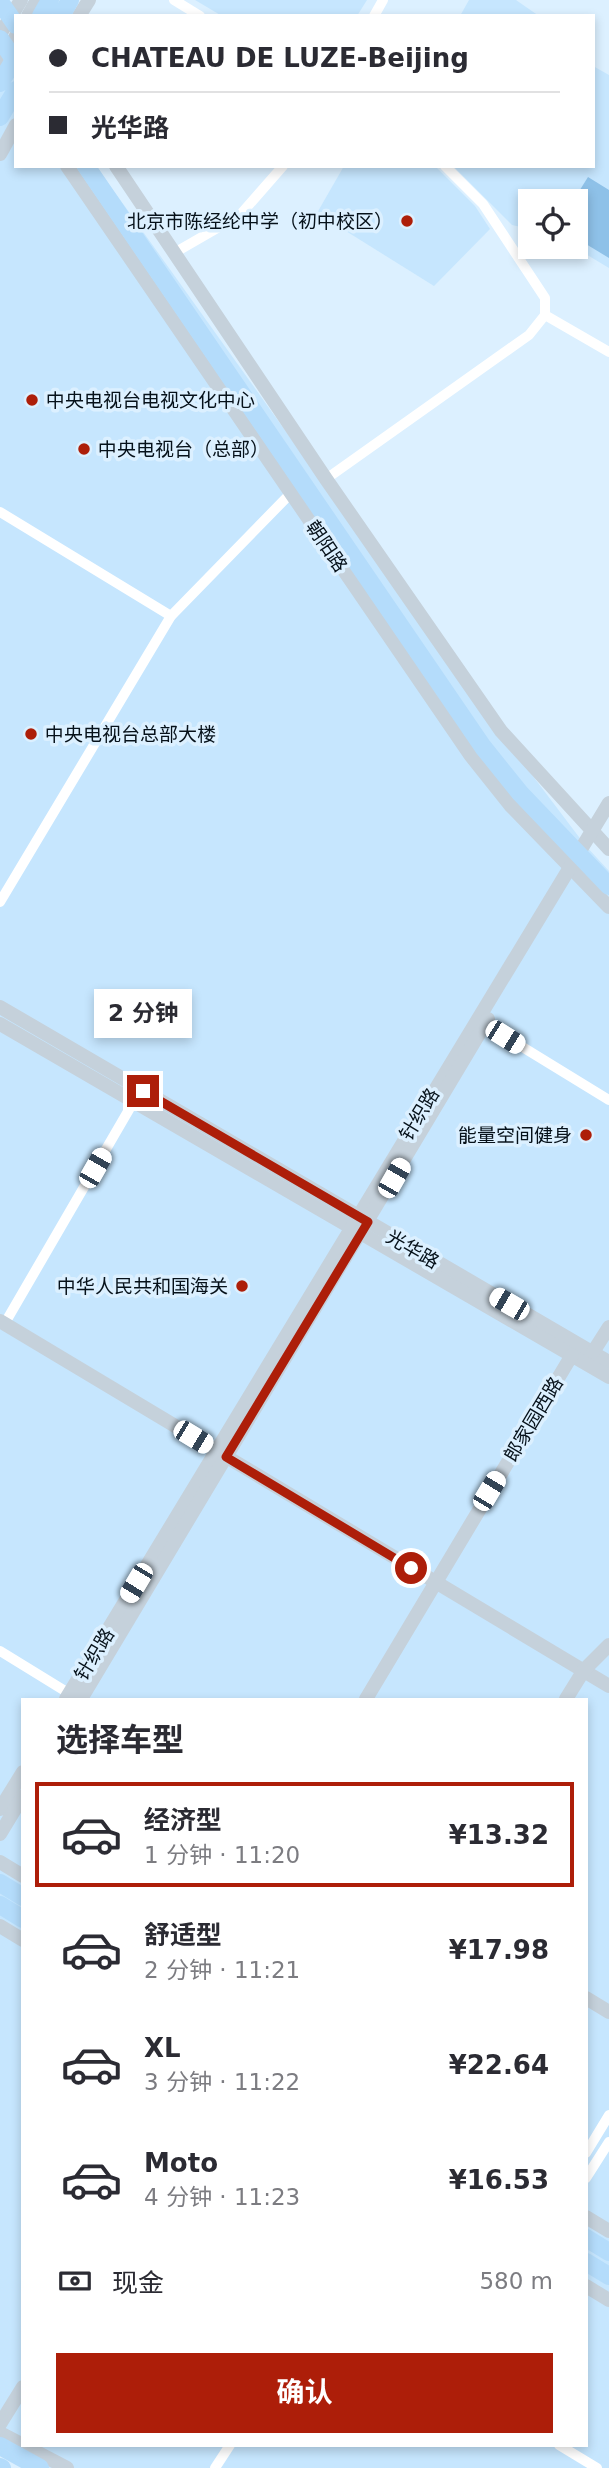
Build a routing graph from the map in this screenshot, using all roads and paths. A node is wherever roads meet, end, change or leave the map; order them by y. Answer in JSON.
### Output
{"nodes":[{"id":1,"x":50,"y":0,"type":"edge"},
{"id":2,"x":174,"y":0,"type":"edge"},
{"id":3,"x":24,"y":11,"type":"edge"},
{"id":4,"x":197,"y":14,"type":"edge"},
{"id":5,"x":14,"y":35,"type":"edge"},
{"id":6,"x":7,"y":51,"type":"edge"},
{"id":7,"x":14,"y":81,"type":"edge"},
{"id":8,"x":0,"y":83,"type":"edge"},
{"id":9,"x":14,"y":93,"type":"edge"},
{"id":10,"x":0,"y":117,"type":"edge"},
{"id":11,"x":14,"y":129,"type":"edge"},
{"id":12,"x":0,"y":154,"type":"edge"},
{"id":13,"x":68,"y":168,"type":"edge"},
{"id":14,"x":87,"y":168,"type":"edge"},
{"id":15,"x":100,"y":168,"type":"edge"},
{"id":16,"x":117,"y":168,"type":"edge"},
{"id":17,"x":281,"y":168,"type":"edge"},
{"id":18,"x":447,"y":168,"type":"edge"},
{"id":19,"x":174,"y":253,"type":"junction"},
{"id":20,"x":545,"y":315,"type":"junction"},
{"id":21,"x":609,"y":352,"type":"edge"},
{"id":22,"x":326,"y":479,"type":"junction"},
{"id":23,"x":291,"y":493,"type":"junction"},
{"id":24,"x":0,"y":512,"type":"edge"},
{"id":25,"x":171,"y":616,"type":"junction"},
{"id":26,"x":609,"y":803,"type":"edge"},
{"id":27,"x":609,"y":849,"type":"edge"},
{"id":28,"x":580,"y":854,"type":"junction"},
{"id":29,"x":609,"y":871,"type":"edge"},
{"id":30,"x":609,"y":886,"type":"edge"},
{"id":31,"x":0,"y":902,"type":"edge"},
{"id":32,"x":609,"y":907,"type":"edge"},
{"id":33,"x":0,"y":1007,"type":"edge"},
{"id":34,"x":481,"y":1021,"type":"junction"},
{"id":35,"x":0,"y":1024,"type":"edge"},
{"id":36,"x":609,"y":1100,"type":"edge"},
{"id":37,"x":134,"y":1101,"type":"junction"},
{"id":38,"x":359,"y":1224,"type":"junction"},
{"id":39,"x":2,"y":1322,"type":"edge"},
{"id":40,"x":609,"y":1327,"type":"edge"},
{"id":41,"x":593,"y":1352,"type":"junction"},
{"id":42,"x":572,"y":1355,"type":"junction"},
{"id":43,"x":609,"y":1362,"type":"edge"},
{"id":44,"x":609,"y":1377,"type":"edge"},
{"id":45,"x":221,"y":1454,"type":"junction"},
{"id":46,"x":434,"y":1581,"type":"junction"},
{"id":47,"x":609,"y":1645,"type":"edge"},
{"id":48,"x":0,"y":1651,"type":"edge"},
{"id":49,"x":584,"y":1670,"type":"junction"},
{"id":50,"x":609,"y":1686,"type":"edge"},
{"id":51,"x":78,"y":1697,"type":"edge"},
{"id":52,"x":367,"y":1698,"type":"edge"},
{"id":53,"x":567,"y":1698,"type":"edge"},
{"id":54,"x":21,"y":1775,"type":"edge"},
{"id":55,"x":21,"y":1799,"type":"edge"},
{"id":56,"x":0,"y":1810,"type":"edge"},
{"id":57,"x":0,"y":1834,"type":"edge"},
{"id":58,"x":0,"y":1862,"type":"edge"},
{"id":59,"x":21,"y":1875,"type":"edge"},
{"id":60,"x":0,"y":1883,"type":"edge"},
{"id":61,"x":21,"y":1896,"type":"edge"},
{"id":62,"x":0,"y":1905,"type":"edge"},
{"id":63,"x":21,"y":1918,"type":"edge"},
{"id":64,"x":0,"y":1926,"type":"edge"},
{"id":65,"x":21,"y":1939,"type":"edge"},
{"id":66,"x":588,"y":1999,"type":"edge"},
{"id":67,"x":609,"y":2012,"type":"edge"},
{"id":68,"x":609,"y":2115,"type":"edge"},
{"id":69,"x":609,"y":2141,"type":"edge"},
{"id":70,"x":588,"y":2150,"type":"edge"},
{"id":71,"x":588,"y":2175,"type":"edge"},
{"id":72,"x":588,"y":2218,"type":"edge"},
{"id":73,"x":609,"y":2231,"type":"edge"},
{"id":74,"x":588,"y":2239,"type":"edge"},
{"id":75,"x":609,"y":2252,"type":"edge"},
{"id":76,"x":588,"y":2263,"type":"edge"},
{"id":77,"x":609,"y":2276,"type":"edge"},
{"id":78,"x":588,"y":2287,"type":"edge"},
{"id":79,"x":609,"y":2300,"type":"edge"},
{"id":80,"x":21,"y":2390,"type":"edge"},
{"id":81,"x":0,"y":2424,"type":"edge"},
{"id":82,"x":0,"y":2433,"type":"edge"},
{"id":83,"x":21,"y":2444,"type":"edge"},
{"id":84,"x":0,"y":2446,"type":"edge"},
{"id":85,"x":27,"y":2447,"type":"edge"},
{"id":86,"x":229,"y":2447,"type":"edge"},
{"id":87,"x":562,"y":2447,"type":"edge"},
{"id":88,"x":40,"y":2468,"type":"edge"},
{"id":89,"x":67,"y":2468,"type":"edge"},
{"id":90,"x":215,"y":2468,"type":"edge"},
{"id":91,"x":597,"y":2468,"type":"edge"}],
"edges":[{"from":1,"to":3,"type":"highway"},
{"from":2,"to":4,"type":"street"},
{"from":5,"to":6,"type":"street"},
{"from":6,"to":7,"type":"street"},
{"from":6,"to":8,"type":"highway"},
{"from":9,"to":10,"type":"highway"},
{"from":11,"to":12,"type":"street"},
{"from":13,"to":23,"type":"street","name":"朝阳路"},
{"from":14,"to":28,"type":"highway","name":"朝阳路"},
{"from":15,"to":28,"type":"highway","name":"朝阳路"},
{"from":16,"to":19,"type":"street","name":"朝阳路"},
{"from":17,"to":19,"type":"street"},
{"from":18,"to":20,"type":"street"},
{"from":19,"to":22,"type":"street","name":"朝阳路"},
{"from":20,"to":21,"type":"street"},
{"from":20,"to":22,"type":"street"},
{"from":22,"to":28,"type":"street","name":"朝阳路"},
{"from":23,"to":25,"type":"street"},
{"from":23,"to":28,"type":"street","name":"朝阳路"},
{"from":24,"to":25,"type":"street"},
{"from":25,"to":31,"type":"street"},
{"from":26,"to":28,"type":"street","name":"针织路"},
{"from":27,"to":28,"type":"street","name":"朝阳路"},
{"from":28,"to":29,"type":"highway","name":"朝阳路"},
{"from":28,"to":30,"type":"highway","name":"朝阳路"},
{"from":28,"to":32,"type":"street","name":"朝阳路"},
{"from":28,"to":34,"type":"street","name":"针织路"},
{"from":33,"to":38,"type":"street","name":"光华路"},
{"from":34,"to":36,"type":"street"},
{"from":34,"to":38,"type":"street","name":"针织路"},
{"from":35,"to":37,"type":"street","name":"光华路"},
{"from":37,"to":38,"type":"street","name":"光华路"},
{"from":37,"to":39,"type":"street"},
{"from":38,"to":41,"type":"street","name":"光华路"},
{"from":38,"to":42,"type":"street","name":"光华路"},
{"from":38,"to":45,"type":"street","name":"针织路"},
{"from":39,"to":45,"type":"street"},
{"from":40,"to":41,"type":"street"},
{"from":41,"to":43,"type":"street","name":"光华路"},
{"from":42,"to":44,"type":"street","name":"光华路"},
{"from":42,"to":46,"type":"street","name":"郎家园西路"},
{"from":45,"to":46,"type":"street"},
{"from":45,"to":51,"type":"street","name":"针织路"},
{"from":46,"to":49,"type":"street"},
{"from":46,"to":52,"type":"street","name":"郎家园西路"},
{"from":47,"to":49,"type":"street"},
{"from":48,"to":51,"type":"street"},
{"from":49,"to":50,"type":"street"},
{"from":49,"to":53,"type":"street"},
{"from":54,"to":56,"type":"street"},
{"from":55,"to":57,"type":"street"},
{"from":58,"to":59,"type":"street"},
{"from":60,"to":61,"type":"highway"},
{"from":62,"to":63,"type":"highway"},
{"from":64,"to":65,"type":"street"},
{"from":66,"to":67,"type":"street"},
{"from":68,"to":70,"type":"street"},
{"from":69,"to":71,"type":"street"},
{"from":72,"to":73,"type":"street"},
{"from":74,"to":75,"type":"highway"},
{"from":76,"to":77,"type":"highway"},
{"from":78,"to":79,"type":"street"},
{"from":80,"to":81,"type":"street"},
{"from":82,"to":83,"type":"street"},
{"from":84,"to":88,"type":"highway"},
{"from":85,"to":89,"type":"street"},
{"from":86,"to":90,"type":"street"},
{"from":87,"to":91,"type":"street"}]}
